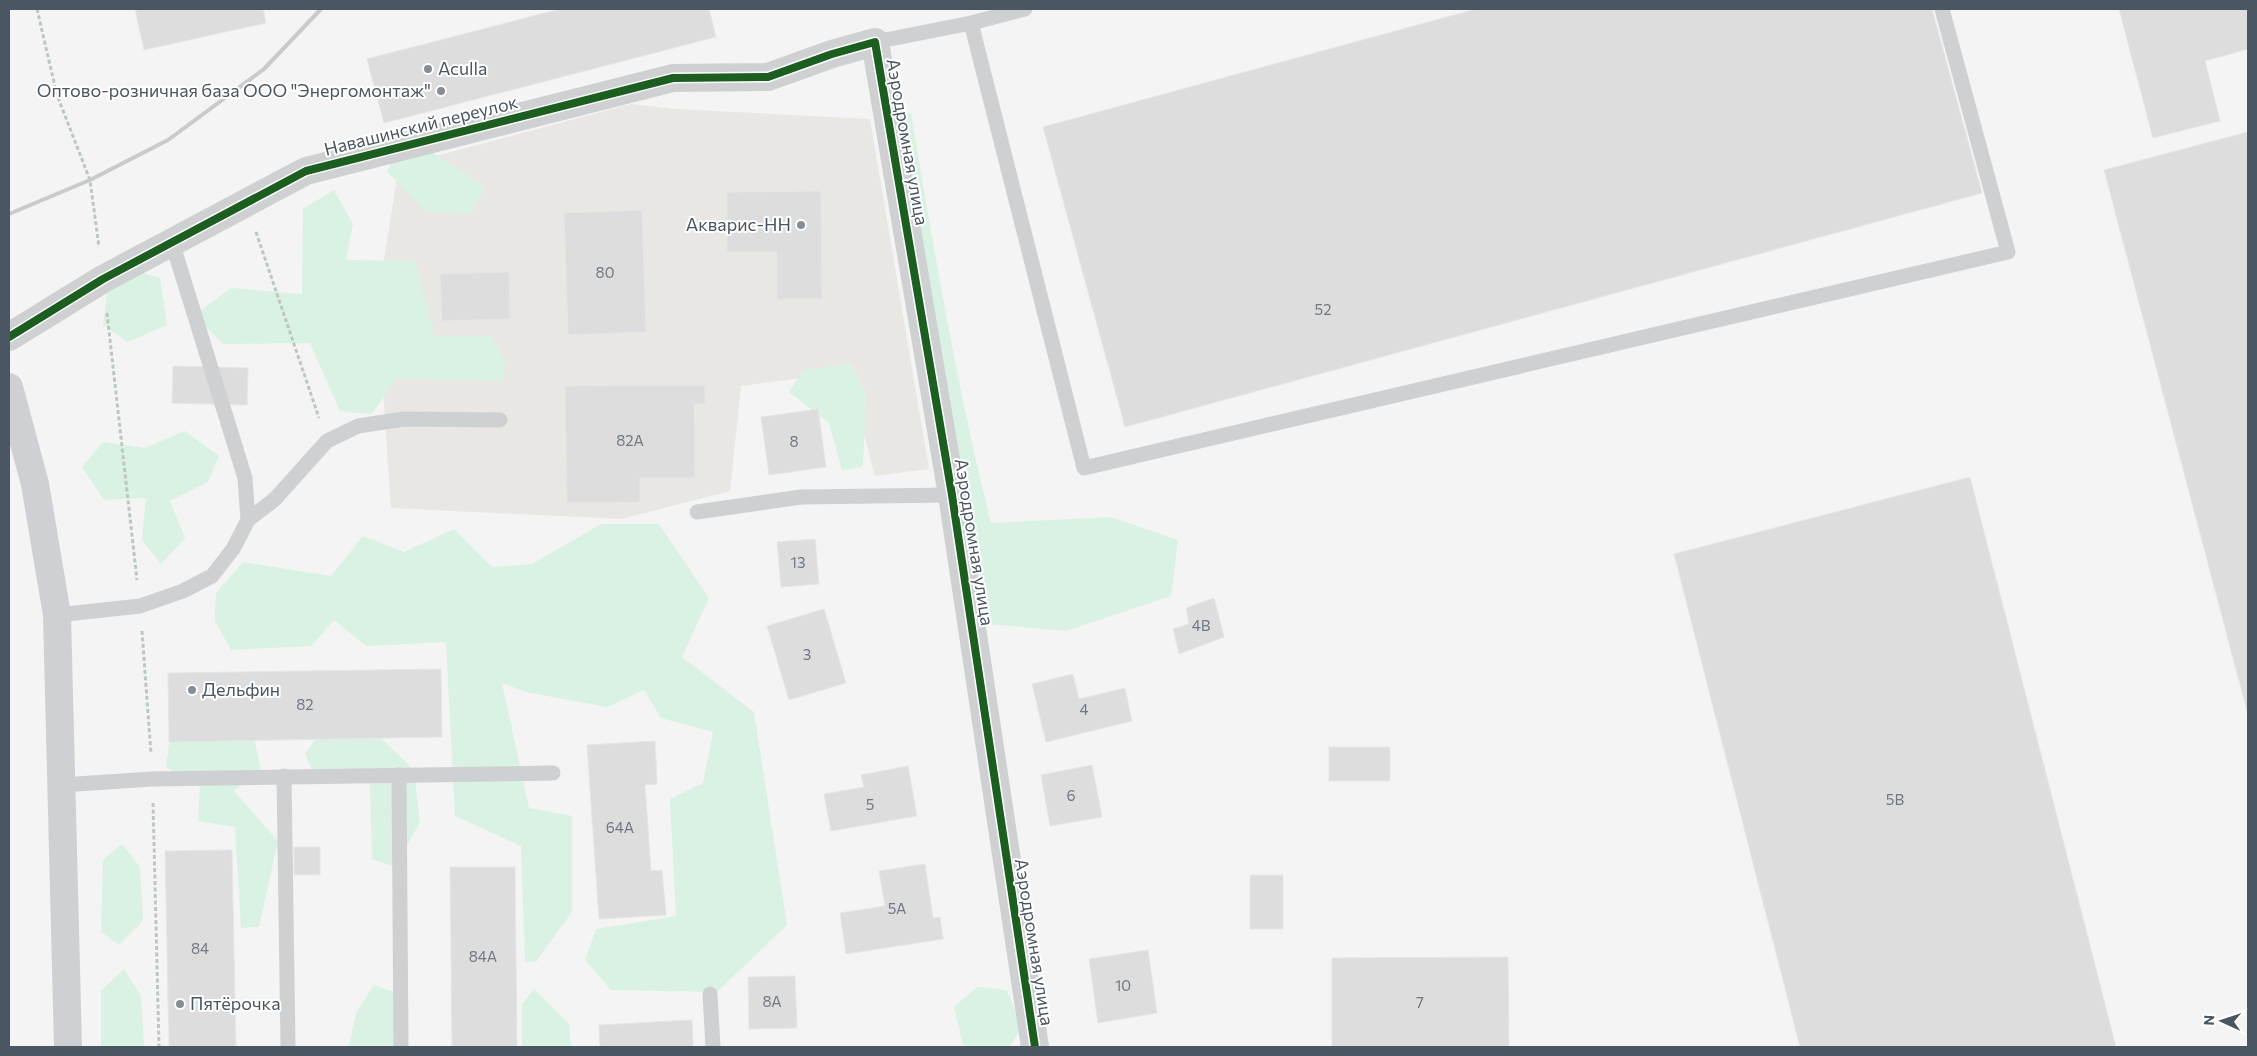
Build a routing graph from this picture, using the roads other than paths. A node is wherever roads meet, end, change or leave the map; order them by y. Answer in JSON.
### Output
{"nodes":[{"id":1,"x":1025,"y":9,"type":"edge"},
{"id":2,"x":1942,"y":9,"type":"edge"},
{"id":3,"x":970,"y":23,"type":"junction"},
{"id":4,"x":875,"y":42,"type":"junction"},
{"id":5,"x":172,"y":242,"type":"junction"},
{"id":6,"x":9,"y":337,"type":"edge"},
{"id":7,"x":9,"y":387,"type":"edge"},
{"id":8,"x":500,"y":420,"type":"dead end"},
{"id":9,"x":952,"y":495,"type":"junction"},
{"id":10,"x":697,"y":512,"type":"dead end"},
{"id":11,"x":248,"y":520,"type":"junction"},
{"id":12,"x":57,"y":615,"type":"junction"},
{"id":13,"x":553,"y":773,"type":"dead end"},
{"id":14,"x":399,"y":775,"type":"junction"},
{"id":15,"x":284,"y":776,"type":"junction"},
{"id":16,"x":62,"y":786,"type":"junction"},
{"id":17,"x":710,"y":994,"type":"dead end"},
{"id":18,"x":68,"y":1047,"type":"edge"},
{"id":19,"x":288,"y":1047,"type":"edge"},
{"id":20,"x":401,"y":1047,"type":"edge"},
{"id":21,"x":713,"y":1047,"type":"edge"},
{"id":22,"x":1035,"y":1047,"type":"edge"}],
"edges":[{"from":1,"to":3,"type":"lane"},
{"from":2,"to":3,"type":"lane"},
{"from":3,"to":4,"type":"lane"},
{"from":4,"to":5,"type":"street","name":"Навашинский переулок"},
{"from":4,"to":9,"type":"street","name":"Аэродромная улица"},
{"from":5,"to":6,"type":"street","name":"Навашинский переулок"},
{"from":5,"to":11,"type":"lane"},
{"from":7,"to":12,"type":"main road"},
{"from":8,"to":11,"type":"lane"},
{"from":9,"to":10,"type":"lane"},
{"from":9,"to":22,"type":"street","name":"Аэродромная улица"},
{"from":11,"to":12,"type":"lane"},
{"from":12,"to":16,"type":"main road"},
{"from":13,"to":14,"type":"lane"},
{"from":14,"to":15,"type":"lane"},
{"from":14,"to":20,"type":"lane"},
{"from":15,"to":16,"type":"lane"},
{"from":15,"to":19,"type":"lane"},
{"from":16,"to":18,"type":"main road"},
{"from":17,"to":21,"type":"lane"}]}
